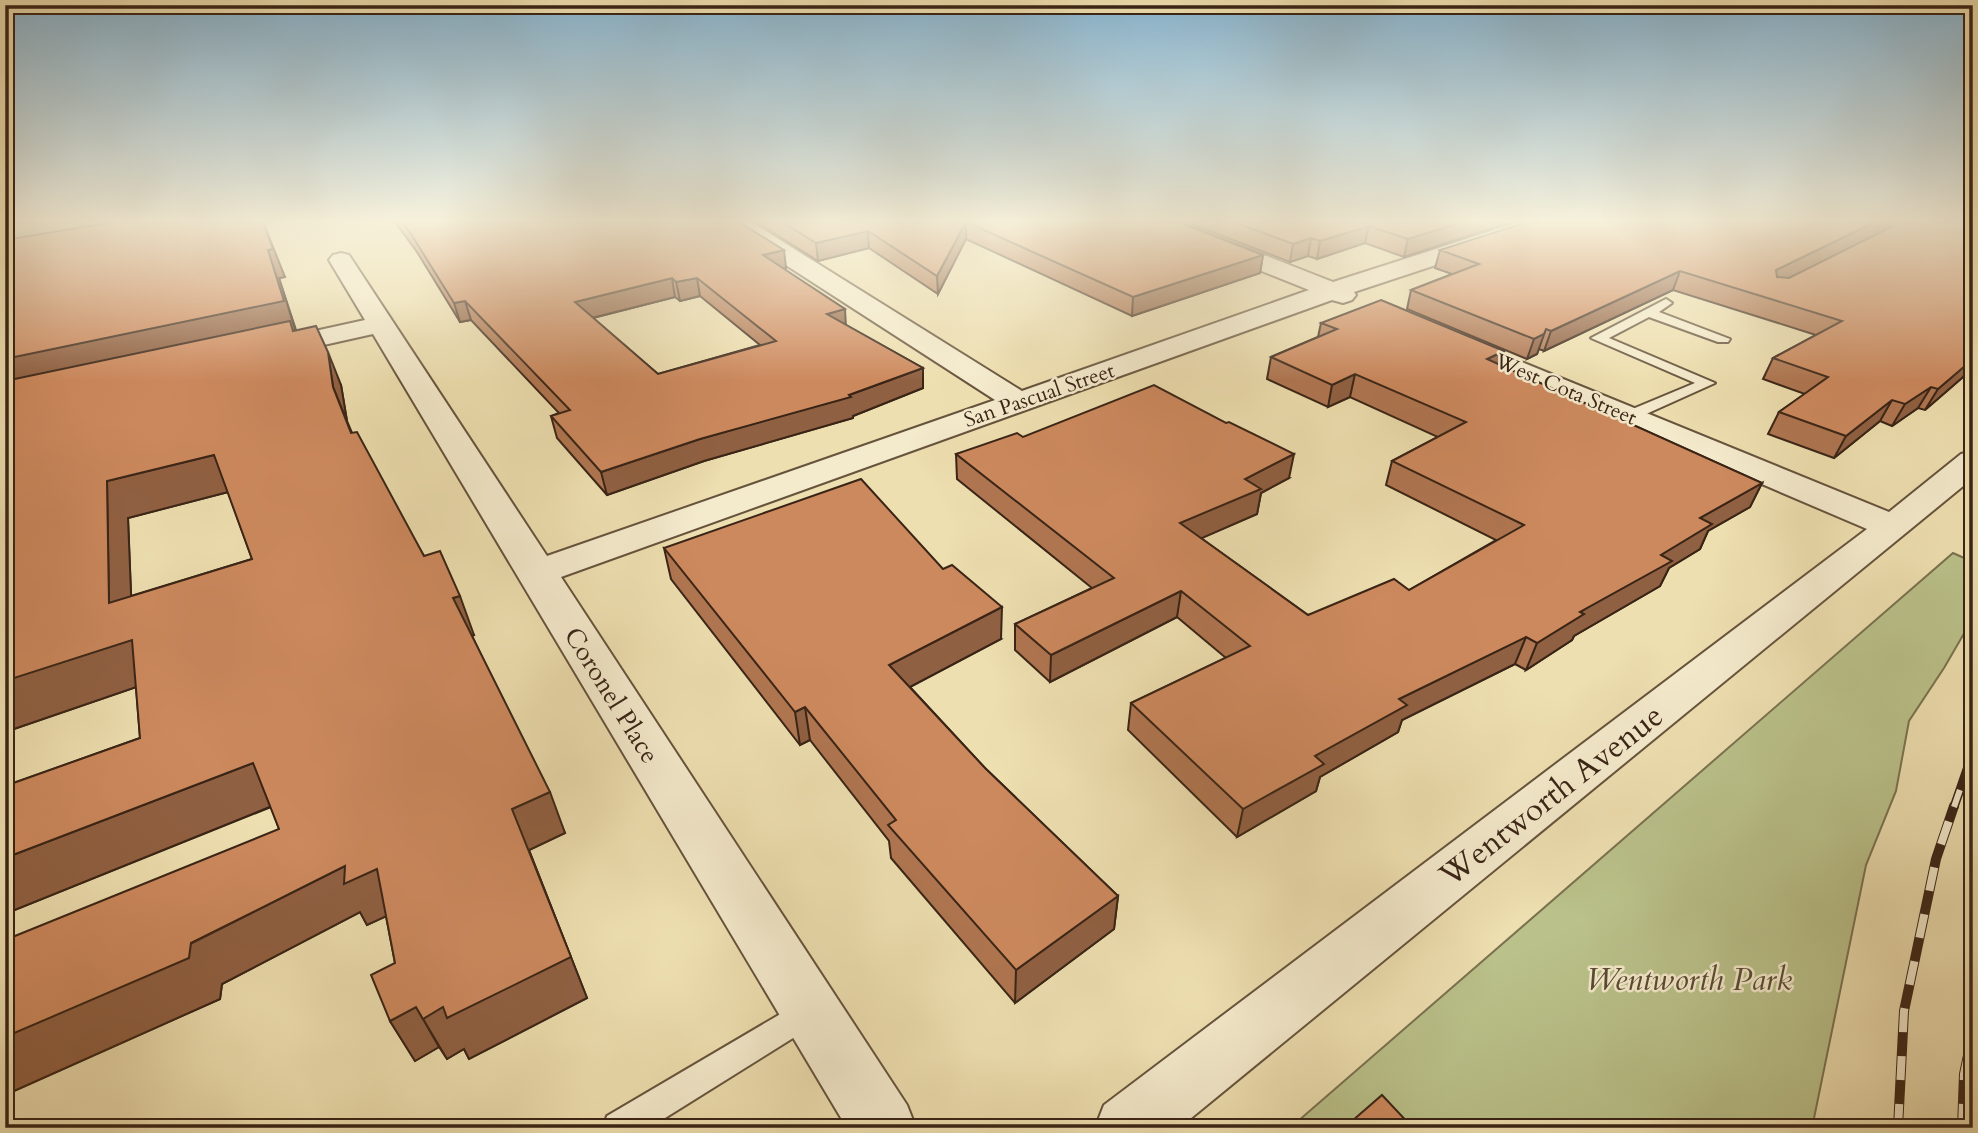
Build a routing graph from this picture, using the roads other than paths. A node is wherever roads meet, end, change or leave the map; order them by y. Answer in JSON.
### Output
{"nodes":[{"id":1,"x":350,"y":275,"type":"edge"},
{"id":2,"x":818,"y":275,"type":"edge"},
{"id":3,"x":1292,"y":275,"type":"edge"},
{"id":4,"x":1381,"y":275,"type":"edge"},
{"id":5,"x":1332,"y":291,"type":"junction"},
{"id":6,"x":1666,"y":303,"type":"dead end"},
{"id":7,"x":1375,"y":309,"type":"edge"},
{"id":8,"x":1648,"y":312,"type":"junction"},
{"id":9,"x":381,"y":324,"type":"junction"},
{"id":10,"x":1426,"y":330,"type":"edge"},
{"id":11,"x":1723,"y":339,"type":"dead end"},
{"id":12,"x":243,"y":355,"type":"edge"},
{"id":13,"x":1019,"y":402,"type":"junction"},
{"id":14,"x":1629,"y":416,"type":"junction"},
{"id":15,"x":1973,"y":461,"type":"edge"},
{"id":16,"x":1893,"y":527,"type":"junction"},
{"id":17,"x":536,"y":573,"type":"junction"},
{"id":18,"x":810,"y":1010,"type":"junction"},
{"id":19,"x":619,"y":1128,"type":"edge"},
{"id":20,"x":884,"y":1128,"type":"edge"},
{"id":21,"x":1127,"y":1128,"type":"edge"}],
"edges":[{"from":1,"to":9,"type":"street","name":"Coronel Place"},
{"from":2,"to":13,"type":"street"},
{"from":3,"to":5,"type":"street"},
{"from":4,"to":5,"type":"street","name":"San Pascual Street"},
{"from":5,"to":7,"type":"street"},
{"from":5,"to":13,"type":"street","name":"San Pascual Street"},
{"from":6,"to":8,"type":"lane"},
{"from":8,"to":11,"type":"lane"},
{"from":8,"to":14,"type":"lane"},
{"from":9,"to":12,"type":"street"},
{"from":9,"to":17,"type":"street","name":"Coronel Place"},
{"from":10,"to":14,"type":"street","name":"West Cota Street"},
{"from":13,"to":17,"type":"street","name":"San Pascual Street"},
{"from":14,"to":16,"type":"street","name":"West Cota Street"},
{"from":15,"to":16,"type":"street","name":"Wentworth Avenue"},
{"from":16,"to":21,"type":"street","name":"Wentworth Avenue"},
{"from":17,"to":18,"type":"street","name":"Coronel Place"},
{"from":18,"to":19,"type":"lane"},
{"from":18,"to":20,"type":"street","name":"Coronel Place"}]}
